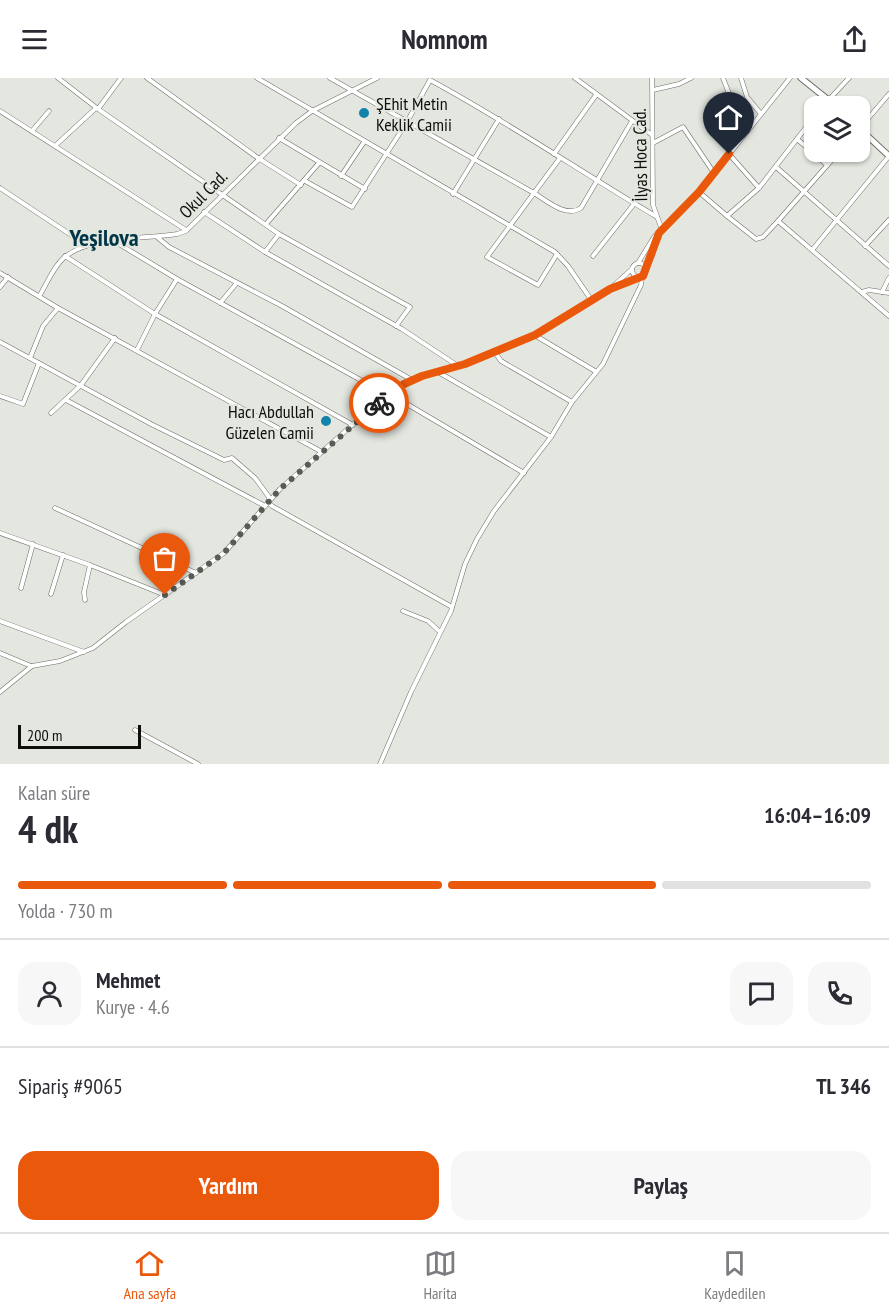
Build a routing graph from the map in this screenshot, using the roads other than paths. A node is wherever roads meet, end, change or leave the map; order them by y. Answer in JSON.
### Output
{"nodes":[{"id":1,"x":58,"y":78,"type":"edge"},
{"id":2,"x":121,"y":78,"type":"edge"},
{"id":3,"x":147,"y":78,"type":"edge"},
{"id":4,"x":258,"y":78,"type":"edge"},
{"id":5,"x":330,"y":78,"type":"edge"},
{"id":6,"x":377,"y":78,"type":"edge"},
{"id":7,"x":575,"y":78,"type":"edge"},
{"id":8,"x":652,"y":78,"type":"edge"},
{"id":9,"x":691,"y":78,"type":"edge"},
{"id":10,"x":723,"y":78,"type":"edge"},
{"id":11,"x":741,"y":78,"type":"edge"},
{"id":12,"x":790,"y":78,"type":"edge"},
{"id":13,"x":801,"y":78,"type":"edge"},
{"id":14,"x":849,"y":78,"type":"edge"},
{"id":15,"x":429,"y":79,"type":"edge"},
{"id":16,"x":653,"y":90,"type":"junction"},
{"id":17,"x":351,"y":91,"type":"junction"},
{"id":18,"x":889,"y":94,"type":"edge"},
{"id":19,"x":596,"y":95,"type":"junction"},
{"id":20,"x":825,"y":96,"type":"edge"},
{"id":21,"x":832,"y":96,"type":"edge"},
{"id":22,"x":97,"y":109,"type":"junction"},
{"id":23,"x":0,"y":111,"type":"edge"},
{"id":24,"x":49,"y":111,"type":"dead end"},
{"id":25,"x":312,"y":111,"type":"junction"},
{"id":26,"x":761,"y":114,"type":"junction"},
{"id":27,"x":870,"y":116,"type":"edge"},
{"id":28,"x":499,"y":119,"type":"junction"},
{"id":29,"x":632,"y":121,"type":"junction"},
{"id":30,"x":407,"y":122,"type":"junction"},
{"id":31,"x":804,"y":130,"type":"edge"},
{"id":32,"x":32,"y":131,"type":"junction"},
{"id":33,"x":747,"y":131,"type":"junction"},
{"id":34,"x":652,"y":135,"type":"junction"},
{"id":35,"x":279,"y":138,"type":"junction"},
{"id":36,"x":870,"y":138,"type":"edge"},
{"id":37,"x":797,"y":139,"type":"junction"},
{"id":38,"x":364,"y":142,"type":"junction"},
{"id":39,"x":652,"y":143,"type":"junction"},
{"id":40,"x":56,"y":146,"type":"junction"},
{"id":41,"x":554,"y":154,"type":"junction"},
{"id":42,"x":729,"y":154,"type":"junction"},
{"id":43,"x":386,"y":155,"type":"junction"},
{"id":44,"x":889,"y":156,"type":"edge"},
{"id":45,"x":258,"y":158,"type":"junction"},
{"id":46,"x":560,"y":158,"type":"junction"},
{"id":47,"x":475,"y":159,"type":"junction"},
{"id":48,"x":830,"y":162,"type":"edge"},
{"id":49,"x":319,"y":163,"type":"junction"},
{"id":50,"x":827,"y":165,"type":"junction"},
{"id":51,"x":776,"y":167,"type":"junction"},
{"id":52,"x":714,"y":172,"type":"junction"},
{"id":53,"x":341,"y":176,"type":"junction"},
{"id":54,"x":305,"y":181,"type":"junction"},
{"id":55,"x":597,"y":182,"type":"junction"},
{"id":56,"x":301,"y":185,"type":"junction"},
{"id":57,"x":0,"y":188,"type":"edge"},
{"id":58,"x":759,"y":188,"type":"junction"},
{"id":59,"x":365,"y":189,"type":"junction"},
{"id":60,"x":699,"y":192,"type":"junction"},
{"id":61,"x":803,"y":192,"type":"junction"},
{"id":62,"x":534,"y":193,"type":"junction"},
{"id":63,"x":453,"y":194,"type":"junction"},
{"id":64,"x":222,"y":195,"type":"junction"},
{"id":65,"x":634,"y":204,"type":"junction"},
{"id":66,"x":204,"y":212,"type":"junction"},
{"id":67,"x":727,"y":216,"type":"junction"},
{"id":68,"x":657,"y":217,"type":"junction"},
{"id":69,"x":836,"y":220,"type":"junction"},
{"id":70,"x":889,"y":220,"type":"edge"},
{"id":71,"x":778,"y":221,"type":"junction"},
{"id":72,"x":266,"y":224,"type":"junction"},
{"id":73,"x":508,"y":226,"type":"junction"},
{"id":74,"x":186,"y":231,"type":"junction"},
{"id":75,"x":661,"y":232,"type":"junction"},
{"id":76,"x":279,"y":234,"type":"junction"},
{"id":77,"x":156,"y":237,"type":"junction"},
{"id":78,"x":113,"y":241,"type":"junction"},
{"id":79,"x":865,"y":246,"type":"junction"},
{"id":80,"x":83,"y":247,"type":"junction"},
{"id":81,"x":813,"y":249,"type":"junction"},
{"id":82,"x":265,"y":252,"type":"junction"},
{"id":83,"x":557,"y":254,"type":"junction"},
{"id":84,"x":65,"y":256,"type":"junction"},
{"id":85,"x":592,"y":256,"type":"dead end"},
{"id":86,"x":638,"y":263,"type":"junction"},
{"id":87,"x":889,"y":266,"type":"edge"},
{"id":88,"x":646,"y":267,"type":"junction"},
{"id":89,"x":632,"y":269,"type":"junction"},
{"id":90,"x":0,"y":273,"type":"edge"},
{"id":91,"x":8,"y":277,"type":"junction"},
{"id":92,"x":640,"y":277,"type":"junction"},
{"id":93,"x":889,"y":278,"type":"edge"},
{"id":94,"x":177,"y":279,"type":"junction"},
{"id":95,"x":236,"y":284,"type":"junction"},
{"id":96,"x":0,"y":286,"type":"edge"},
{"id":97,"x":610,"y":289,"type":"junction"},
{"id":98,"x":862,"y":292,"type":"junction"},
{"id":99,"x":882,"y":292,"type":"junction"},
{"id":100,"x":889,"y":293,"type":"edge"},
{"id":101,"x":40,"y":295,"type":"junction"},
{"id":102,"x":592,"y":301,"type":"junction"},
{"id":103,"x":220,"y":303,"type":"junction"},
{"id":104,"x":58,"y":308,"type":"junction"},
{"id":105,"x":155,"y":314,"type":"junction"},
{"id":106,"x":889,"y":316,"type":"edge"},
{"id":107,"x":396,"y":326,"type":"junction"},
{"id":108,"x":535,"y":335,"type":"junction"},
{"id":109,"x":115,"y":338,"type":"junction"},
{"id":110,"x":0,"y":342,"type":"edge"},
{"id":111,"x":137,"y":350,"type":"junction"},
{"id":112,"x":494,"y":351,"type":"junction"},
{"id":113,"x":30,"y":358,"type":"junction"},
{"id":114,"x":39,"y":363,"type":"junction"},
{"id":115,"x":458,"y":366,"type":"junction"},
{"id":116,"x":438,"y":372,"type":"junction"},
{"id":117,"x":595,"y":372,"type":"junction"},
{"id":118,"x":413,"y":380,"type":"junction"},
{"id":119,"x":81,"y":385,"type":"junction"},
{"id":120,"x":389,"y":395,"type":"junction"},
{"id":121,"x":0,"y":396,"type":"edge"},
{"id":122,"x":66,"y":400,"type":"junction"},
{"id":123,"x":572,"y":402,"type":"junction"},
{"id":124,"x":51,"y":413,"type":"dead end"},
{"id":125,"x":353,"y":425,"type":"junction"},
{"id":126,"x":551,"y":437,"type":"junction"},
{"id":127,"x":322,"y":452,"type":"junction"},
{"id":128,"x":524,"y":473,"type":"junction"},
{"id":129,"x":268,"y":502,"type":"junction"},
{"id":130,"x":265,"y":507,"type":"junction"},
{"id":131,"x":55,"y":508,"type":"dead end"},
{"id":132,"x":0,"y":533,"type":"edge"},
{"id":133,"x":33,"y":544,"type":"junction"},
{"id":134,"x":63,"y":555,"type":"junction"},
{"id":135,"x":90,"y":565,"type":"junction"},
{"id":136,"x":196,"y":573,"type":"junction"},
{"id":137,"x":21,"y":588,"type":"dead end"},
{"id":138,"x":51,"y":594,"type":"dead end"},
{"id":139,"x":165,"y":595,"type":"junction"},
{"id":140,"x":85,"y":600,"type":"dead end"},
{"id":141,"x":452,"y":607,"type":"junction"},
{"id":142,"x":403,"y":611,"type":"dead end"},
{"id":143,"x":0,"y":621,"type":"edge"},
{"id":144,"x":440,"y":632,"type":"junction"},
{"id":145,"x":85,"y":652,"type":"junction"},
{"id":146,"x":0,"y":653,"type":"edge"},
{"id":147,"x":32,"y":666,"type":"junction"},
{"id":148,"x":0,"y":693,"type":"edge"},
{"id":149,"x":135,"y":730,"type":"dead end"},
{"id":150,"x":198,"y":764,"type":"edge"},
{"id":151,"x":380,"y":764,"type":"edge"}],
"edges":[{"from":1,"to":22,"type":"street"},
{"from":2,"to":22,"type":"street"},
{"from":3,"to":45,"type":"street"},
{"from":4,"to":25,"type":"street"},
{"from":5,"to":17,"type":"street"},
{"from":6,"to":17,"type":"street","name":"Okul Cad."},
{"from":7,"to":19,"type":"street"},
{"from":8,"to":16,"type":"street","name":"İlyas Hoca Cad."},
{"from":9,"to":16,"type":"street"},
{"from":10,"to":33,"type":"street"},
{"from":11,"to":26,"type":"street"},
{"from":12,"to":26,"type":"street"},
{"from":13,"to":20,"type":"street"},
{"from":14,"to":21,"type":"street"},
{"from":15,"to":28,"type":"street"},
{"from":15,"to":30,"type":"street"},
{"from":16,"to":34,"type":"street","name":"İlyas Hoca Cad."},
{"from":17,"to":25,"type":"street","name":"Okul Cad."},
{"from":17,"to":30,"type":"street"},
{"from":18,"to":27,"type":"street"},
{"from":19,"to":29,"type":"street"},
{"from":19,"to":41,"type":"street"},
{"from":22,"to":40,"type":"street"},
{"from":22,"to":64,"type":"street"},
{"from":23,"to":32,"type":"street"},
{"from":24,"to":32,"type":"street"},
{"from":25,"to":35,"type":"street","name":"Okul Cad."},
{"from":25,"to":38,"type":"street"},
{"from":26,"to":33,"type":"street"},
{"from":28,"to":41,"type":"street"},
{"from":28,"to":47,"type":"street"},
{"from":29,"to":34,"type":"street"},
{"from":29,"to":55,"type":"street"},
{"from":30,"to":43,"type":"street"},
{"from":30,"to":47,"type":"street"},
{"from":31,"to":37,"type":"street"},
{"from":32,"to":40,"type":"street"},
{"from":33,"to":42,"type":"street"},
{"from":34,"to":39,"type":"street","name":"İlyas Hoca Cad."},
{"from":35,"to":45,"type":"street","name":"Okul Cad."},
{"from":35,"to":49,"type":"street"},
{"from":36,"to":44,"type":"street"},
{"from":37,"to":50,"type":"street"},
{"from":37,"to":51,"type":"street"},
{"from":38,"to":43,"type":"street"},
{"from":38,"to":53,"type":"street"},
{"from":39,"to":52,"type":"street"},
{"from":39,"to":68,"type":"street","name":"İlyas Hoca Cad."},
{"from":40,"to":74,"type":"street"},
{"from":41,"to":46,"type":"street"},
{"from":42,"to":52,"type":"street"},
{"from":42,"to":58,"type":"street"},
{"from":43,"to":59,"type":"street"},
{"from":43,"to":63,"type":"street"},
{"from":44,"to":69,"type":"street"},
{"from":45,"to":56,"type":"street"},
{"from":45,"to":64,"type":"street","name":"Okul Cad."},
{"from":46,"to":55,"type":"street"},
{"from":46,"to":62,"type":"street"},
{"from":47,"to":62,"type":"street"},
{"from":47,"to":63,"type":"street"},
{"from":48,"to":50,"type":"street"},
{"from":49,"to":53,"type":"street"},
{"from":49,"to":54,"type":"street"},
{"from":50,"to":61,"type":"street"},
{"from":51,"to":58,"type":"street"},
{"from":51,"to":61,"type":"street"},
{"from":52,"to":60,"type":"street"},
{"from":53,"to":59,"type":"street"},
{"from":54,"to":56,"type":"street"},
{"from":54,"to":59,"type":"street"},
{"from":55,"to":62,"type":"street"},
{"from":55,"to":65,"type":"street"},
{"from":56,"to":72,"type":"street"},
{"from":57,"to":80,"type":"street"},
{"from":58,"to":67,"type":"street"},
{"from":60,"to":67,"type":"street"},
{"from":60,"to":75,"type":"street"},
{"from":61,"to":69,"type":"street"},
{"from":61,"to":71,"type":"street"},
{"from":62,"to":73,"type":"street"},
{"from":63,"to":73,"type":"street"},
{"from":64,"to":66,"type":"street","name":"Okul Cad."},
{"from":64,"to":72,"type":"street"},
{"from":65,"to":68,"type":"street"},
{"from":65,"to":85,"type":"street"},
{"from":66,"to":74,"type":"street","name":"Okul Cad."},
{"from":66,"to":82,"type":"street"},
{"from":67,"to":71,"type":"street"},
{"from":68,"to":75,"type":"street","name":"İlyas Hoca Cad."},
{"from":69,"to":79,"type":"street"},
{"from":69,"to":81,"type":"street"},
{"from":70,"to":79,"type":"street"},
{"from":71,"to":81,"type":"street"},
{"from":72,"to":76,"type":"street"},
{"from":73,"to":83,"type":"street"},
{"from":73,"to":83,"type":"street"},
{"from":74,"to":77,"type":"street","name":"Okul Cad."},
{"from":75,"to":86,"type":"street"},
{"from":75,"to":88,"type":"street"},
{"from":76,"to":82,"type":"street"},
{"from":76,"to":107,"type":"street"},
{"from":77,"to":78,"type":"street","name":"Okul Cad."},
{"from":77,"to":95,"type":"street"},
{"from":78,"to":80,"type":"street","name":"Okul Cad."},
{"from":78,"to":94,"type":"street"},
{"from":79,"to":87,"type":"street"},
{"from":80,"to":84,"type":"street","name":"Okul Cad."},
{"from":81,"to":98,"type":"street"},
{"from":82,"to":107,"type":"street"},
{"from":83,"to":102,"type":"street"},
{"from":84,"to":101,"type":"street"},
{"from":84,"to":105,"type":"street"},
{"from":86,"to":88,"type":"street"},
{"from":86,"to":89,"type":"street"},
{"from":88,"to":92,"type":"street"},
{"from":89,"to":92,"type":"street"},
{"from":89,"to":97,"type":"street"},
{"from":90,"to":91,"type":"street"},
{"from":91,"to":96,"type":"street"},
{"from":91,"to":101,"type":"street"},
{"from":92,"to":97,"type":"street"},
{"from":92,"to":117,"type":"street"},
{"from":93,"to":99,"type":"street"},
{"from":94,"to":103,"type":"street"},
{"from":94,"to":105,"type":"street"},
{"from":95,"to":103,"type":"street"},
{"from":95,"to":118,"type":"street"},
{"from":97,"to":102,"type":"street"},
{"from":98,"to":99,"type":"street"},
{"from":98,"to":106,"type":"street"},
{"from":99,"to":100,"type":"street"},
{"from":101,"to":104,"type":"street"},
{"from":102,"to":108,"type":"street"},
{"from":103,"to":120,"type":"street"},
{"from":104,"to":109,"type":"street"},
{"from":104,"to":113,"type":"street"},
{"from":105,"to":111,"type":"street"},
{"from":105,"to":125,"type":"street"},
{"from":107,"to":115,"type":"street"},
{"from":108,"to":112,"type":"street"},
{"from":108,"to":117,"type":"street"},
{"from":109,"to":111,"type":"street"},
{"from":109,"to":119,"type":"street"},
{"from":110,"to":113,"type":"street"},
{"from":111,"to":127,"type":"street"},
{"from":112,"to":115,"type":"street"},
{"from":112,"to":123,"type":"street"},
{"from":113,"to":114,"type":"street"},
{"from":114,"to":119,"type":"street"},
{"from":114,"to":121,"type":"street"},
{"from":115,"to":116,"type":"street"},
{"from":116,"to":118,"type":"street"},
{"from":116,"to":126,"type":"street"},
{"from":117,"to":123,"type":"street"},
{"from":118,"to":120,"type":"street"},
{"from":119,"to":122,"type":"street"},
{"from":119,"to":129,"type":"street"},
{"from":120,"to":125,"type":"street"},
{"from":120,"to":128,"type":"street"},
{"from":122,"to":124,"type":"street"},
{"from":122,"to":130,"type":"street"},
{"from":123,"to":126,"type":"street"},
{"from":125,"to":127,"type":"street"},
{"from":126,"to":128,"type":"street"},
{"from":127,"to":129,"type":"street"},
{"from":128,"to":141,"type":"street"},
{"from":129,"to":130,"type":"street"},
{"from":129,"to":141,"type":"street"},
{"from":130,"to":136,"type":"street"},
{"from":131,"to":136,"type":"street"},
{"from":132,"to":133,"type":"street"},
{"from":133,"to":134,"type":"street"},
{"from":133,"to":137,"type":"street"},
{"from":134,"to":135,"type":"street"},
{"from":134,"to":138,"type":"street"},
{"from":135,"to":139,"type":"street"},
{"from":135,"to":140,"type":"street"},
{"from":136,"to":139,"type":"street"},
{"from":139,"to":145,"type":"street"},
{"from":141,"to":144,"type":"street"},
{"from":142,"to":144,"type":"street"},
{"from":143,"to":145,"type":"street"},
{"from":144,"to":151,"type":"street"},
{"from":145,"to":147,"type":"street"},
{"from":146,"to":147,"type":"street"},
{"from":147,"to":148,"type":"street"},
{"from":149,"to":150,"type":"street"}]}
